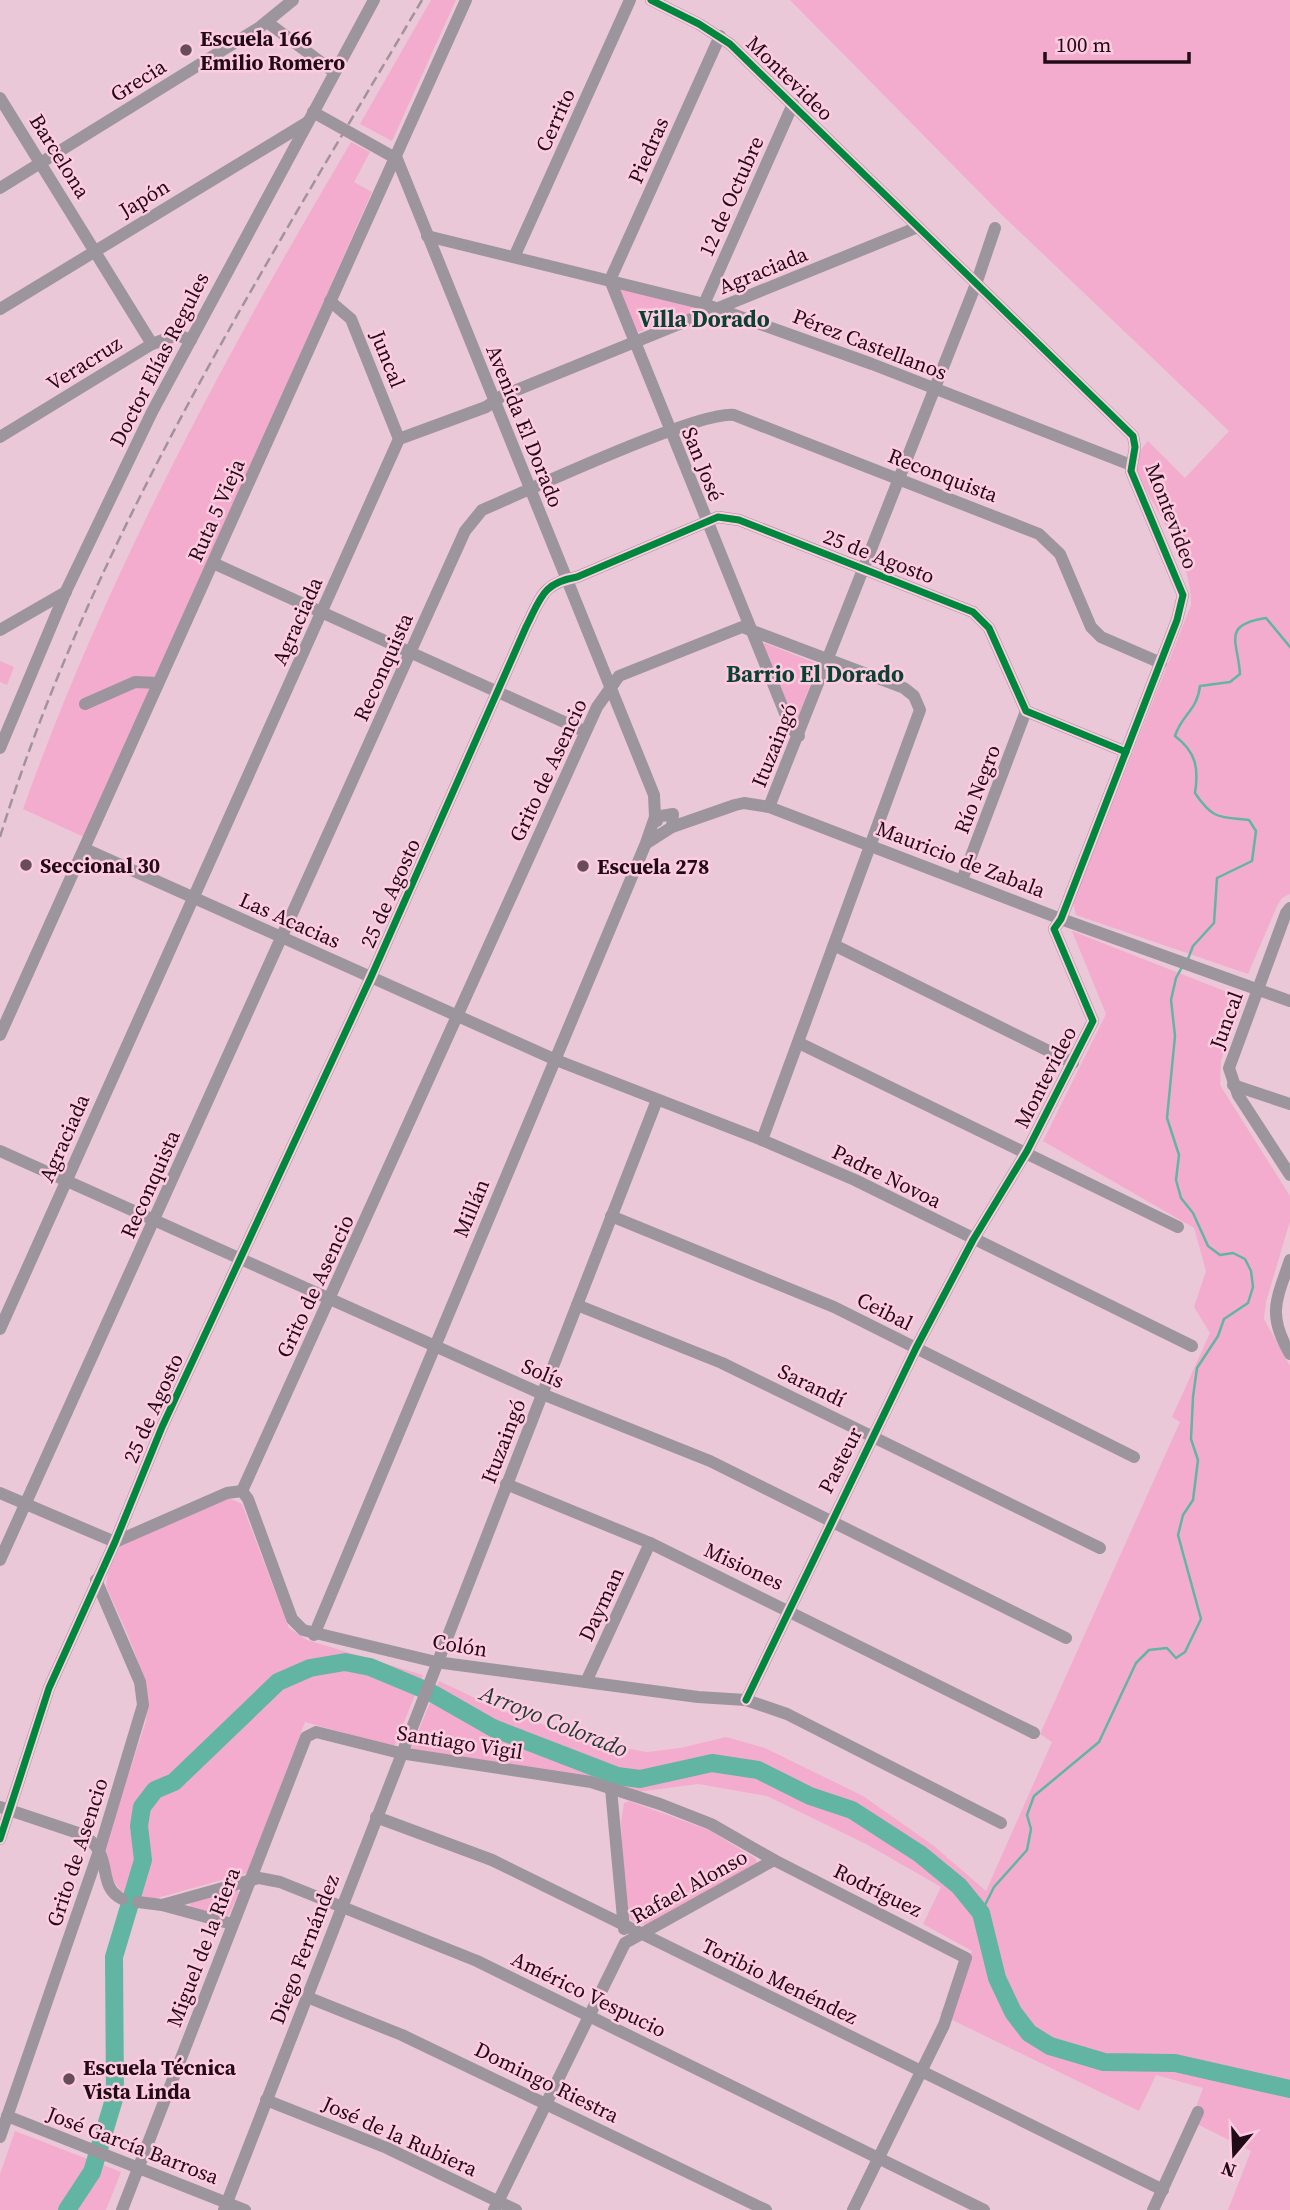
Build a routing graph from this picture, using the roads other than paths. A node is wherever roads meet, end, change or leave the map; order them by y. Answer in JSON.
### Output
{"nodes":[{"id":1,"x":293,"y":0,"type":"edge"},
{"id":2,"x":374,"y":0,"type":"edge"},
{"id":3,"x":466,"y":0,"type":"edge"},
{"id":4,"x":630,"y":0,"type":"edge"},
{"id":5,"x":651,"y":0,"type":"edge"},
{"id":6,"x":267,"y":22,"type":"junction"},
{"id":7,"x":720,"y":36,"type":"junction"},
{"id":8,"x":334,"y":72,"type":"junction"},
{"id":9,"x":0,"y":98,"type":"edge"},
{"id":10,"x":793,"y":104,"type":"junction"},
{"id":11,"x":310,"y":117,"type":"junction"},
{"id":12,"x":397,"y":159,"type":"junction"},
{"id":13,"x":42,"y":163,"type":"junction"},
{"id":14,"x":0,"y":188,"type":"edge"},
{"id":15,"x":918,"y":227,"type":"junction"},
{"id":16,"x":995,"y":228,"type":"dead end"},
{"id":17,"x":427,"y":236,"type":"junction"},
{"id":18,"x":96,"y":250,"type":"junction"},
{"id":19,"x":515,"y":256,"type":"junction"},
{"id":20,"x":610,"y":280,"type":"junction"},
{"id":21,"x":976,"y":284,"type":"junction"},
{"id":22,"x":330,"y":300,"type":"junction"},
{"id":23,"x":704,"y":304,"type":"junction"},
{"id":24,"x":0,"y":309,"type":"edge"},
{"id":25,"x":719,"y":309,"type":"junction"},
{"id":26,"x":191,"y":340,"type":"junction"},
{"id":27,"x":152,"y":344,"type":"junction"},
{"id":28,"x":634,"y":344,"type":"junction"},
{"id":29,"x":933,"y":388,"type":"junction"},
{"id":30,"x":495,"y":401,"type":"junction"},
{"id":31,"x":670,"y":432,"type":"junction"},
{"id":32,"x":0,"y":437,"type":"edge"},
{"id":33,"x":399,"y":439,"type":"junction"},
{"id":34,"x":1132,"y":465,"type":"junction"},
{"id":35,"x":898,"y":478,"type":"junction"},
{"id":36,"x":530,"y":489,"type":"junction"},
{"id":37,"x":706,"y":522,"type":"junction"},
{"id":38,"x":213,"y":563,"type":"junction"},
{"id":39,"x":864,"y":570,"type":"junction"},
{"id":40,"x":565,"y":579,"type":"junction"},
{"id":41,"x":66,"y":592,"type":"junction"},
{"id":42,"x":322,"y":614,"type":"junction"},
{"id":43,"x":749,"y":627,"type":"junction"},
{"id":44,"x":0,"y":631,"type":"edge"},
{"id":45,"x":410,"y":653,"type":"junction"},
{"id":46,"x":829,"y":659,"type":"junction"},
{"id":47,"x":1161,"y":663,"type":"junction"},
{"id":48,"x":158,"y":683,"type":"junction"},
{"id":49,"x":609,"y":687,"type":"junction"},
{"id":50,"x":498,"y":693,"type":"junction"},
{"id":51,"x":85,"y":704,"type":"dead end"},
{"id":52,"x":1026,"y":711,"type":"junction"},
{"id":53,"x":584,"y":732,"type":"junction"},
{"id":54,"x":799,"y":736,"type":"junction"},
{"id":55,"x":1,"y":744,"type":"edge"},
{"id":56,"x":1126,"y":752,"type":"junction"},
{"id":57,"x":654,"y":796,"type":"junction"},
{"id":58,"x":769,"y":807,"type":"junction"},
{"id":59,"x":673,"y":814,"type":"junction"},
{"id":60,"x":655,"y":817,"type":"junction"},
{"id":61,"x":695,"y":820,"type":"junction"},
{"id":62,"x":669,"y":829,"type":"junction"},
{"id":63,"x":646,"y":843,"type":"junction"},
{"id":64,"x":873,"y":846,"type":"junction"},
{"id":65,"x":85,"y":849,"type":"junction"},
{"id":66,"x":962,"y":880,"type":"junction"},
{"id":67,"x":193,"y":897,"type":"junction"},
{"id":68,"x":1290,"y":908,"type":"edge"},
{"id":69,"x":1062,"y":919,"type":"junction"},
{"id":70,"x":282,"y":938,"type":"junction"},
{"id":71,"x":836,"y":946,"type":"junction"},
{"id":72,"x":371,"y":977,"type":"junction"},
{"id":73,"x":1257,"y":989,"type":"junction"},
{"id":74,"x":1290,"y":1001,"type":"edge"},
{"id":75,"x":457,"y":1016,"type":"junction"},
{"id":76,"x":0,"y":1035,"type":"edge"},
{"id":77,"x":799,"y":1043,"type":"junction"},
{"id":78,"x":556,"y":1060,"type":"junction"},
{"id":79,"x":1073,"y":1063,"type":"junction"},
{"id":80,"x":1233,"y":1085,"type":"junction"},
{"id":81,"x":657,"y":1100,"type":"junction"},
{"id":82,"x":1290,"y":1104,"type":"edge"},
{"id":83,"x":762,"y":1140,"type":"junction"},
{"id":84,"x":0,"y":1151,"type":"edge"},
{"id":85,"x":1027,"y":1151,"type":"junction"},
{"id":86,"x":1290,"y":1175,"type":"edge"},
{"id":87,"x":67,"y":1180,"type":"junction"},
{"id":88,"x":611,"y":1216,"type":"junction"},
{"id":89,"x":155,"y":1220,"type":"junction"},
{"id":90,"x":1178,"y":1227,"type":"dead end"},
{"id":91,"x":972,"y":1240,"type":"junction"},
{"id":92,"x":242,"y":1258,"type":"junction"},
{"id":93,"x":1290,"y":1260,"type":"edge"},
{"id":94,"x":330,"y":1298,"type":"junction"},
{"id":95,"x":1276,"y":1301,"type":"junction"},
{"id":96,"x":577,"y":1306,"type":"junction"},
{"id":97,"x":1290,"y":1306,"type":"edge"},
{"id":98,"x":0,"y":1329,"type":"edge"},
{"id":99,"x":434,"y":1346,"type":"junction"},
{"id":100,"x":1192,"y":1346,"type":"dead end"},
{"id":101,"x":916,"y":1348,"type":"junction"},
{"id":102,"x":1290,"y":1354,"type":"edge"},
{"id":103,"x":542,"y":1394,"type":"junction"},
{"id":104,"x":873,"y":1436,"type":"junction"},
{"id":105,"x":1134,"y":1457,"type":"dead end"},
{"id":106,"x":506,"y":1484,"type":"junction"},
{"id":107,"x":242,"y":1491,"type":"junction"},
{"id":108,"x":0,"y":1493,"type":"edge"},
{"id":109,"x":26,"y":1504,"type":"junction"},
{"id":110,"x":829,"y":1522,"type":"junction"},
{"id":111,"x":115,"y":1542,"type":"junction"},
{"id":112,"x":650,"y":1543,"type":"junction"},
{"id":113,"x":1100,"y":1548,"type":"dead end"},
{"id":114,"x":0,"y":1560,"type":"edge"},
{"id":115,"x":96,"y":1580,"type":"junction"},
{"id":116,"x":789,"y":1608,"type":"junction"},
{"id":117,"x":314,"y":1634,"type":"junction"},
{"id":118,"x":1066,"y":1638,"type":"dead end"},
{"id":119,"x":436,"y":1662,"type":"junction"},
{"id":120,"x":586,"y":1682,"type":"junction"},
{"id":121,"x":746,"y":1700,"type":"junction"},
{"id":122,"x":421,"y":1702,"type":"joint"},
{"id":123,"x":1034,"y":1733,"type":"dead end"},
{"id":124,"x":306,"y":1737,"type":"joint"},
{"id":125,"x":400,"y":1754,"type":"junction"},
{"id":126,"x":611,"y":1789,"type":"junction"},
{"id":127,"x":5,"y":1809,"type":"edge"},
{"id":128,"x":376,"y":1817,"type":"junction"},
{"id":129,"x":1001,"y":1823,"type":"dead end"},
{"id":130,"x":0,"y":1839,"type":"edge"},
{"id":131,"x":100,"y":1848,"type":"junction"},
{"id":132,"x":774,"y":1860,"type":"junction"},
{"id":133,"x":248,"y":1882,"type":"junction"},
{"id":134,"x":122,"y":1899,"type":"dead end"},
{"id":135,"x":138,"y":1902,"type":"dead end"},
{"id":136,"x":162,"y":1905,"type":"junction"},
{"id":137,"x":342,"y":1906,"type":"junction"},
{"id":138,"x":232,"y":1924,"type":"junction"},
{"id":139,"x":624,"y":1925,"type":"junction"},
{"id":140,"x":642,"y":1934,"type":"junction"},
{"id":141,"x":625,"y":1943,"type":"junction"},
{"id":142,"x":307,"y":1997,"type":"junction"},
{"id":143,"x":589,"y":2014,"type":"junction"},
{"id":144,"x":921,"y":2071,"type":"junction"},
{"id":145,"x":266,"y":2100,"type":"junction"},
{"id":146,"x":547,"y":2103,"type":"junction"},
{"id":147,"x":1198,"y":2112,"type":"dead end"},
{"id":148,"x":7,"y":2116,"type":"junction"},
{"id":149,"x":0,"y":2135,"type":"edge"},
{"id":150,"x":879,"y":2158,"type":"junction"},
{"id":151,"x":138,"y":2169,"type":"junction"},
{"id":152,"x":1163,"y":2190,"type":"junction"},
{"id":153,"x":225,"y":2206,"type":"edge"},
{"id":154,"x":496,"y":2206,"type":"edge"},
{"id":155,"x":122,"y":2210,"type":"edge"},
{"id":156,"x":245,"y":2210,"type":"edge"},
{"id":157,"x":516,"y":2210,"type":"edge"},
{"id":158,"x":766,"y":2210,"type":"edge"},
{"id":159,"x":853,"y":2210,"type":"edge"},
{"id":160,"x":984,"y":2210,"type":"edge"},
{"id":161,"x":1153,"y":2210,"type":"edge"}],
"edges":[{"from":1,"to":6,"type":"street","name":"Grecia"},
{"from":2,"to":8,"type":"street","name":"Doctor Elías Regules"},
{"from":3,"to":12,"type":"street","name":"Ruta 5 Vieja"},
{"from":4,"to":19,"type":"street","name":"Cerrito"},
{"from":5,"to":7,"type":"street","name":"Montevideo"},
{"from":6,"to":8,"type":"street"},
{"from":6,"to":13,"type":"street","name":"Grecia"},
{"from":7,"to":10,"type":"street","name":"Montevideo"},
{"from":7,"to":20,"type":"street","name":"Piedras"},
{"from":8,"to":11,"type":"street","name":"Doctor Elías Regules"},
{"from":9,"to":13,"type":"street","name":"Barcelona"},
{"from":10,"to":15,"type":"street","name":"Montevideo"},
{"from":10,"to":23,"type":"street","name":"12 de Octubre"},
{"from":11,"to":12,"type":"street"},
{"from":11,"to":18,"type":"street","name":"Japón"},
{"from":11,"to":26,"type":"street","name":"Doctor Elías Regules"},
{"from":12,"to":17,"type":"street","name":"Avenida El Dorado"},
{"from":12,"to":22,"type":"street","name":"Ruta 5 Vieja"},
{"from":13,"to":14,"type":"street","name":"Grecia"},
{"from":13,"to":18,"type":"street","name":"Barcelona"},
{"from":15,"to":21,"type":"street","name":"Montevideo"},
{"from":15,"to":25,"type":"street","name":"Agraciada"},
{"from":16,"to":21,"type":"street","name":"Ituzaingó"},
{"from":17,"to":19,"type":"street","name":"Pérez Castellanos"},
{"from":17,"to":30,"type":"street","name":"Avenida El Dorado"},
{"from":18,"to":24,"type":"street","name":"Japón"},
{"from":18,"to":27,"type":"street","name":"Barcelona"},
{"from":19,"to":20,"type":"street","name":"Pérez Castellanos"},
{"from":20,"to":23,"type":"street","name":"Pérez Castellanos"},
{"from":20,"to":28,"type":"street","name":"San José"},
{"from":21,"to":29,"type":"street","name":"Ituzaingó"},
{"from":21,"to":34,"type":"street","name":"Montevideo"},
{"from":22,"to":33,"type":"street","name":"Juncal"},
{"from":22,"to":38,"type":"street","name":"Ruta 5 Vieja"},
{"from":23,"to":25,"type":"street","name":"Pérez Castellanos"},
{"from":25,"to":28,"type":"street","name":"Agraciada"},
{"from":25,"to":29,"type":"street","name":"Pérez Castellanos"},
{"from":26,"to":27,"type":"street","name":"Veracruz"},
{"from":26,"to":41,"type":"street","name":"Doctor Elías Regules"},
{"from":27,"to":32,"type":"street","name":"Veracruz"},
{"from":28,"to":30,"type":"street","name":"Agraciada"},
{"from":28,"to":31,"type":"street","name":"San José"},
{"from":29,"to":34,"type":"street","name":"Pérez Castellanos"},
{"from":29,"to":35,"type":"street","name":"Ituzaingó"},
{"from":30,"to":33,"type":"street","name":"Agraciada"},
{"from":30,"to":36,"type":"street","name":"Avenida El Dorado"},
{"from":31,"to":35,"type":"street","name":"Reconquista"},
{"from":31,"to":36,"type":"street","name":"Reconquista"},
{"from":31,"to":37,"type":"street","name":"San José"},
{"from":33,"to":42,"type":"street","name":"Agraciada"},
{"from":34,"to":47,"type":"street","name":"Montevideo"},
{"from":35,"to":39,"type":"street","name":"Ituzaingó"},
{"from":35,"to":47,"type":"street","name":"Reconquista"},
{"from":36,"to":40,"type":"street","name":"Avenida El Dorado"},
{"from":36,"to":45,"type":"street","name":"Reconquista"},
{"from":37,"to":39,"type":"street","name":"25 de Agosto"},
{"from":37,"to":40,"type":"street","name":"25 de Agosto"},
{"from":37,"to":43,"type":"street","name":"San José"},
{"from":38,"to":42,"type":"street"},
{"from":38,"to":48,"type":"street","name":"Ruta 5 Vieja"},
{"from":39,"to":46,"type":"street","name":"Ituzaingó"},
{"from":39,"to":52,"type":"street","name":"25 de Agosto"},
{"from":40,"to":49,"type":"street","name":"Avenida El Dorado"},
{"from":40,"to":50,"type":"street","name":"25 de Agosto"},
{"from":41,"to":44,"type":"street"},
{"from":41,"to":55,"type":"street","name":"Doctor Elías Regules"},
{"from":42,"to":45,"type":"street"},
{"from":42,"to":67,"type":"street","name":"Agraciada"},
{"from":43,"to":46,"type":"street"},
{"from":43,"to":49,"type":"street","name":"Grito de Asencio"},
{"from":43,"to":54,"type":"street","name":"San José"},
{"from":45,"to":50,"type":"street"},
{"from":45,"to":70,"type":"street","name":"Reconquista"},
{"from":46,"to":54,"type":"street","name":"Ituzaingó"},
{"from":46,"to":64,"type":"street"},
{"from":47,"to":56,"type":"street","name":"Montevideo"},
{"from":48,"to":51,"type":"street"},
{"from":48,"to":65,"type":"street","name":"Ruta 5 Vieja"},
{"from":49,"to":53,"type":"street","name":"Grito de Asencio"},
{"from":49,"to":57,"type":"street","name":"Avenida El Dorado"},
{"from":50,"to":53,"type":"street"},
{"from":50,"to":72,"type":"street","name":"25 de Agosto"},
{"from":52,"to":56,"type":"street"},
{"from":52,"to":66,"type":"street","name":"Río Negro"},
{"from":53,"to":75,"type":"street","name":"Grito de Asencio"},
{"from":54,"to":58,"type":"street","name":"Ituzaingó"},
{"from":56,"to":69,"type":"street","name":"Montevideo"},
{"from":57,"to":59,"type":"street"},
{"from":57,"to":60,"type":"street","name":"Millán"},
{"from":58,"to":61,"type":"street","name":"Mauricio de Zabala"},
{"from":58,"to":64,"type":"street","name":"Mauricio de Zabala"},
{"from":59,"to":60,"type":"street"},
{"from":59,"to":61,"type":"street"},
{"from":59,"to":62,"type":"street"},
{"from":60,"to":62,"type":"street"},
{"from":60,"to":63,"type":"street","name":"Millán"},
{"from":61,"to":62,"type":"street","name":"Mauricio de Zabala"},
{"from":62,"to":63,"type":"street","name":"Mauricio de Zabala"},
{"from":63,"to":78,"type":"street","name":"Millán"},
{"from":64,"to":66,"type":"street","name":"Mauricio de Zabala"},
{"from":64,"to":71,"type":"street"},
{"from":65,"to":67,"type":"street","name":"Las Acacias"},
{"from":65,"to":76,"type":"street","name":"Ruta 5 Vieja"},
{"from":66,"to":69,"type":"street","name":"Mauricio de Zabala"},
{"from":67,"to":70,"type":"street","name":"Las Acacias"},
{"from":67,"to":87,"type":"street","name":"Agraciada"},
{"from":68,"to":73,"type":"street","name":"Juncal"},
{"from":69,"to":73,"type":"street","name":"Mauricio de Zabala"},
{"from":69,"to":79,"type":"street","name":"Montevideo"},
{"from":70,"to":72,"type":"street","name":"Las Acacias"},
{"from":70,"to":89,"type":"street","name":"Reconquista"},
{"from":71,"to":77,"type":"street"},
{"from":71,"to":79,"type":"street"},
{"from":72,"to":75,"type":"street","name":"Las Acacias"},
{"from":72,"to":92,"type":"street","name":"25 de Agosto"},
{"from":73,"to":74,"type":"street","name":"Mauricio de Zabala"},
{"from":73,"to":80,"type":"street","name":"Juncal"},
{"from":75,"to":78,"type":"street","name":"Las Acacias"},
{"from":75,"to":94,"type":"street","name":"Grito de Asencio"},
{"from":77,"to":83,"type":"street"},
{"from":77,"to":85,"type":"street"},
{"from":78,"to":81,"type":"street","name":"Padre Novoa"},
{"from":78,"to":99,"type":"street","name":"Millán"},
{"from":79,"to":85,"type":"street","name":"Montevideo"},
{"from":80,"to":82,"type":"street"},
{"from":80,"to":86,"type":"street"},
{"from":81,"to":83,"type":"street","name":"Padre Novoa"},
{"from":81,"to":88,"type":"street","name":"Ituzaingó"},
{"from":83,"to":91,"type":"street","name":"Padre Novoa"},
{"from":84,"to":87,"type":"street","name":"Solís"},
{"from":85,"to":90,"type":"street"},
{"from":85,"to":91,"type":"street","name":"Montevideo"},
{"from":87,"to":89,"type":"street","name":"Solís"},
{"from":87,"to":98,"type":"street","name":"Agraciada"},
{"from":88,"to":96,"type":"street","name":"Ituzaingó"},
{"from":88,"to":101,"type":"street","name":"Ceibal"},
{"from":89,"to":92,"type":"street","name":"Solís"},
{"from":89,"to":109,"type":"street","name":"Reconquista"},
{"from":91,"to":100,"type":"street","name":"Padre Novoa"},
{"from":91,"to":101,"type":"street","name":"Pasteur"},
{"from":92,"to":94,"type":"street","name":"Solís"},
{"from":92,"to":111,"type":"street","name":"25 de Agosto"},
{"from":93,"to":95,"type":"street"},
{"from":94,"to":99,"type":"street","name":"Solís"},
{"from":94,"to":107,"type":"street","name":"Grito de Asencio"},
{"from":95,"to":97,"type":"street"},
{"from":95,"to":102,"type":"street"},
{"from":96,"to":103,"type":"street","name":"Ituzaingó"},
{"from":96,"to":104,"type":"street","name":"Sarandí"},
{"from":99,"to":103,"type":"street","name":"Solís"},
{"from":99,"to":117,"type":"street","name":"Millán"},
{"from":101,"to":104,"type":"street","name":"Pasteur"},
{"from":101,"to":105,"type":"street","name":"Ceibal"},
{"from":103,"to":106,"type":"street","name":"Ituzaingó"},
{"from":103,"to":110,"type":"street","name":"Solís"},
{"from":104,"to":110,"type":"street","name":"Pasteur"},
{"from":104,"to":113,"type":"street","name":"Sarandí"},
{"from":106,"to":112,"type":"street","name":"Misiones"},
{"from":106,"to":119,"type":"street","name":"Ituzaingó"},
{"from":107,"to":111,"type":"street"},
{"from":107,"to":117,"type":"street","name":"Colón"},
{"from":108,"to":109,"type":"street"},
{"from":109,"to":111,"type":"street"},
{"from":109,"to":114,"type":"street","name":"Reconquista"},
{"from":110,"to":116,"type":"street","name":"Pasteur"},
{"from":110,"to":118,"type":"street","name":"Solís"},
{"from":111,"to":115,"type":"street","name":"25 de Agosto"},
{"from":112,"to":116,"type":"street","name":"Misiones"},
{"from":112,"to":120,"type":"street","name":"Dayman"},
{"from":115,"to":127,"type":"street","name":"25 de Agosto"},
{"from":115,"to":131,"type":"street","name":"Grito de Asencio"},
{"from":116,"to":121,"type":"street","name":"Pasteur"},
{"from":116,"to":123,"type":"street","name":"Misiones"},
{"from":117,"to":119,"type":"street","name":"Colón"},
{"from":119,"to":120,"type":"street","name":"Colón"},
{"from":119,"to":122,"type":"street","name":"Ituzaingó"},
{"from":120,"to":121,"type":"street","name":"Colón"},
{"from":121,"to":129,"type":"street","name":"Colón"},
{"from":122,"to":125,"type":"street","name":"Diego Fernández"},
{"from":124,"to":125,"type":"street","name":"Santiago Vigil"},
{"from":124,"to":133,"type":"street","name":"Miguel de la Riera"},
{"from":125,"to":126,"type":"street","name":"Santiago Vigil"},
{"from":125,"to":128,"type":"street","name":"Diego Fernández"},
{"from":126,"to":132,"type":"street","name":"Santiago Vigil"},
{"from":126,"to":139,"type":"street"},
{"from":127,"to":130,"type":"street","name":"25 de Agosto"},
{"from":127,"to":131,"type":"street"},
{"from":128,"to":137,"type":"street","name":"Diego Fernández"},
{"from":128,"to":139,"type":"street","name":"Toribio Menéndez"},
{"from":131,"to":134,"type":"street"},
{"from":131,"to":148,"type":"street","name":"Grito de Asencio"},
{"from":132,"to":140,"type":"street","name":"Rafael Alonso"},
{"from":132,"to":144,"type":"street","name":"Rodríguez"},
{"from":133,"to":136,"type":"street","name":"Américo Vespucio"},
{"from":133,"to":137,"type":"street","name":"Américo Vespucio"},
{"from":133,"to":138,"type":"street","name":"Miguel de la Riera"},
{"from":135,"to":136,"type":"street","name":"Américo Vespucio"},
{"from":136,"to":138,"type":"street","name":"Américo Vespucio"},
{"from":137,"to":142,"type":"street","name":"Diego Fernández"},
{"from":137,"to":143,"type":"street","name":"Américo Vespucio"},
{"from":138,"to":151,"type":"street","name":"Miguel de la Riera"},
{"from":139,"to":140,"type":"street","name":"Toribio Menéndez"},
{"from":139,"to":141,"type":"street"},
{"from":140,"to":141,"type":"street","name":"Rafael Alonso"},
{"from":140,"to":144,"type":"street","name":"Toribio Menéndez"},
{"from":141,"to":143,"type":"street","name":"Rafael Alonso"},
{"from":142,"to":145,"type":"street","name":"Diego Fernández"},
{"from":142,"to":146,"type":"street","name":"Domingo Riestra"},
{"from":143,"to":146,"type":"street","name":"Rafael Alonso"},
{"from":143,"to":150,"type":"street","name":"Américo Vespucio"},
{"from":144,"to":150,"type":"street"},
{"from":144,"to":152,"type":"street","name":"Toribio Menéndez"},
{"from":145,"to":153,"type":"street","name":"Diego Fernández"},
{"from":145,"to":154,"type":"street","name":"José de la Rubiera"},
{"from":146,"to":154,"type":"street","name":"Rafael Alonso"},
{"from":146,"to":158,"type":"street","name":"Domingo Riestra"},
{"from":147,"to":152,"type":"street"},
{"from":148,"to":149,"type":"street","name":"Grito de Asencio"},
{"from":148,"to":151,"type":"street","name":"José García Barrosa"},
{"from":150,"to":159,"type":"street"},
{"from":150,"to":160,"type":"street","name":"Américo Vespucio"},
{"from":151,"to":153,"type":"street","name":"José García Barrosa"},
{"from":151,"to":155,"type":"street","name":"Miguel de la Riera"},
{"from":152,"to":161,"type":"street"},
{"from":153,"to":156,"type":"street","name":"José García Barrosa"},
{"from":154,"to":157,"type":"street","name":"José de la Rubiera"}]}
